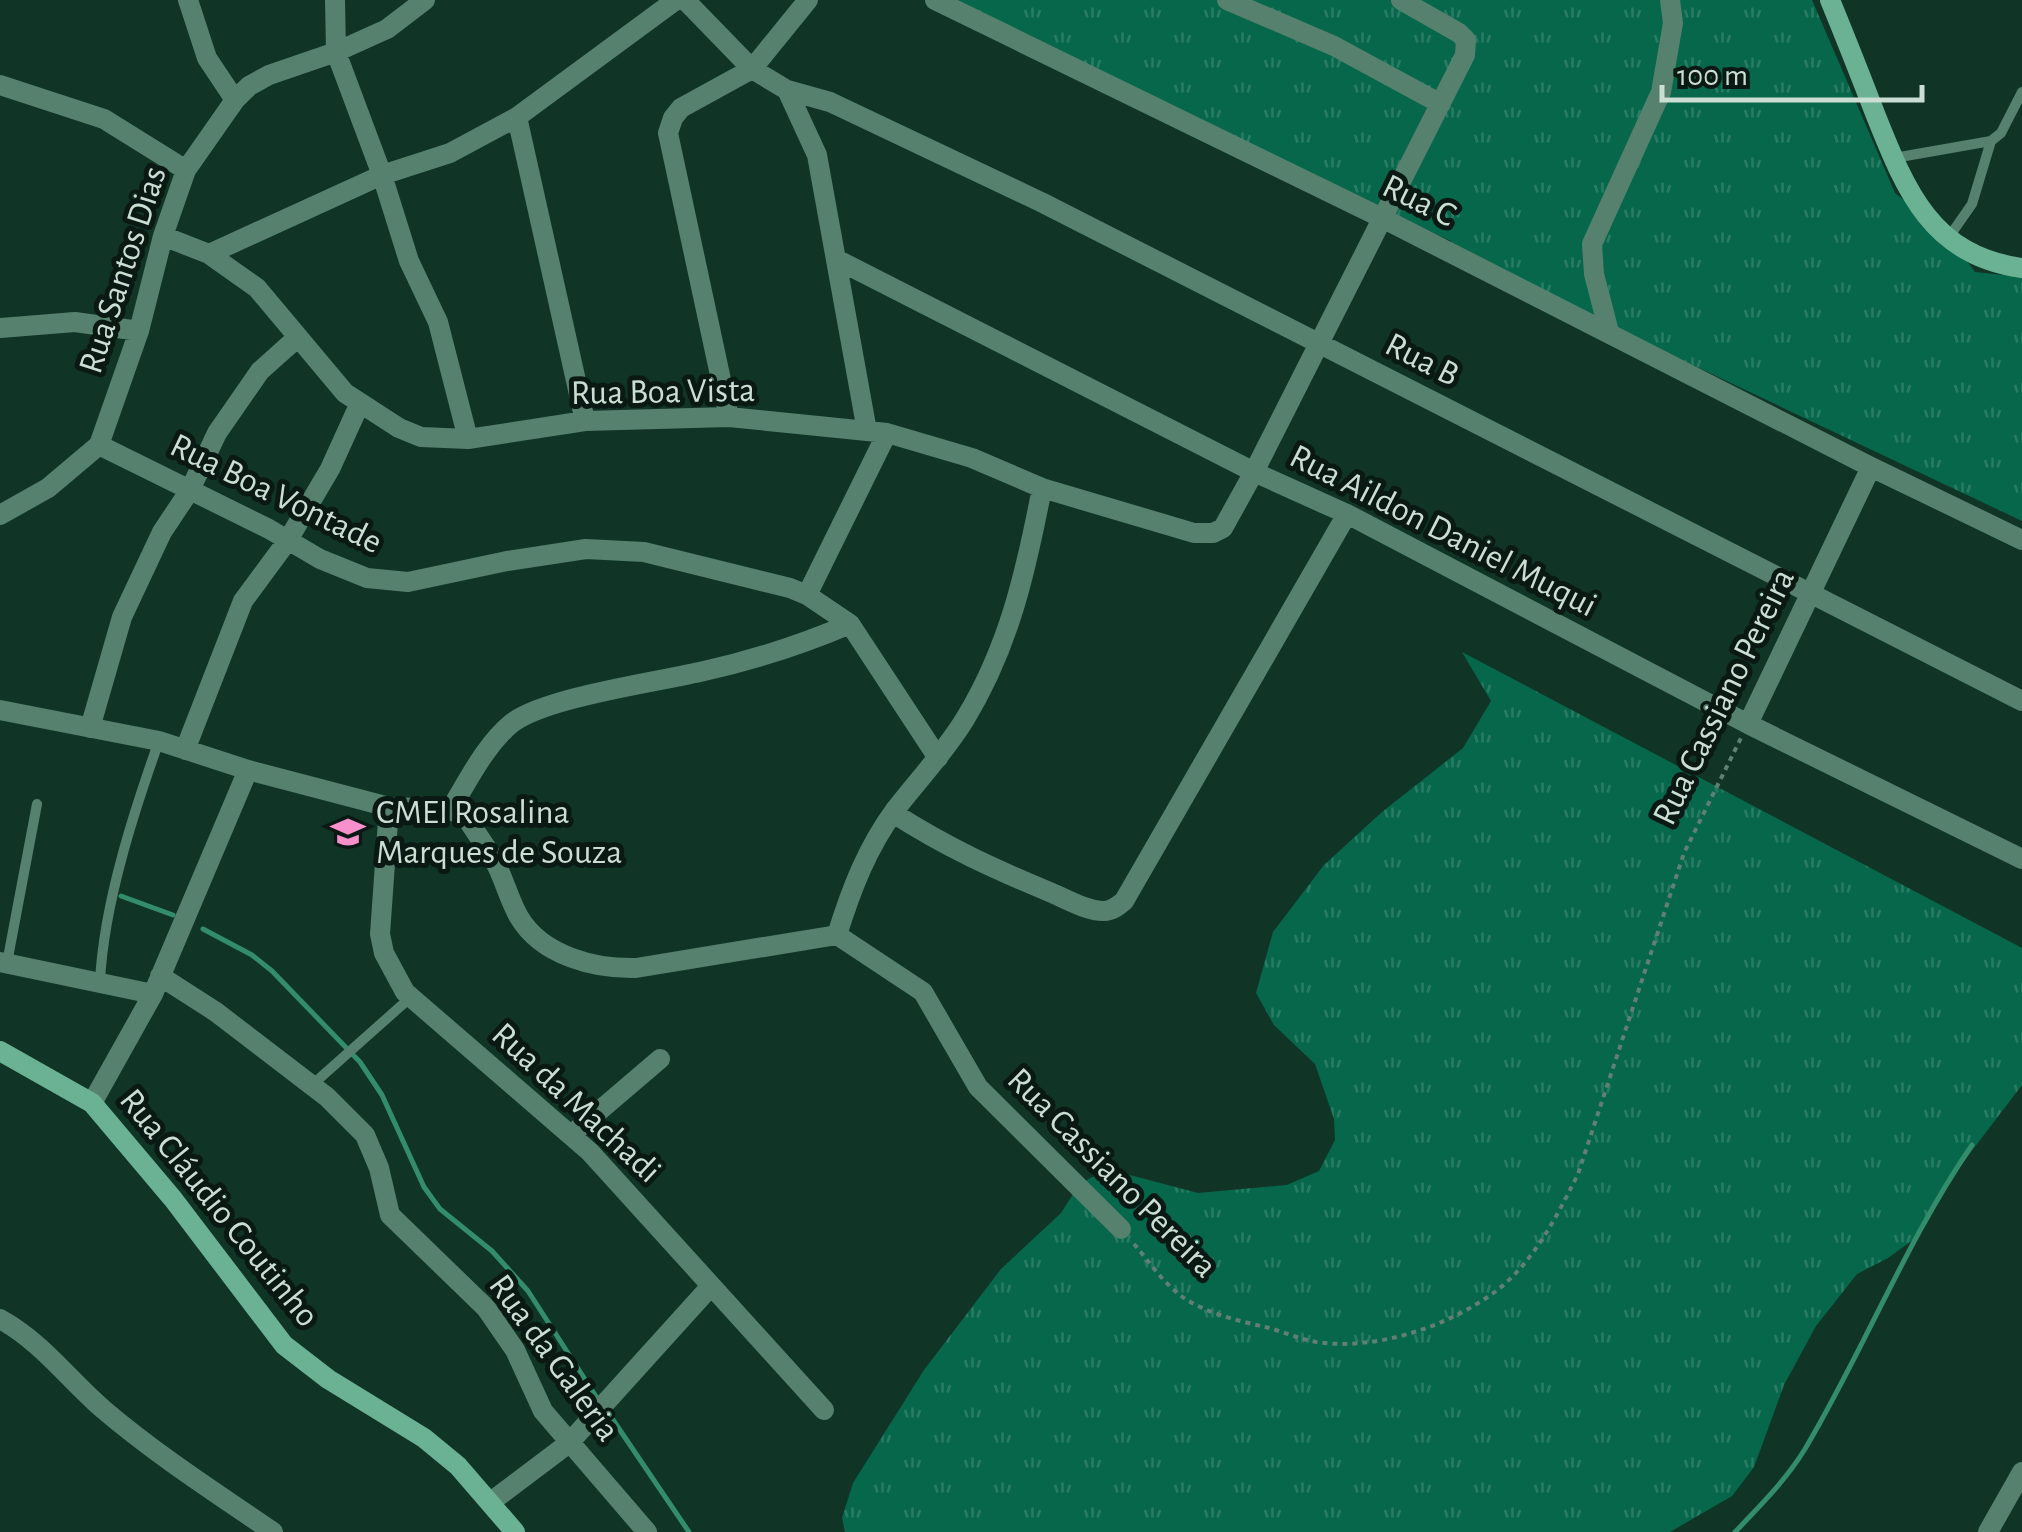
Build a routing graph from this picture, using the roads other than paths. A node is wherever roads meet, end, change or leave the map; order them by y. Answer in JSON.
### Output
{"nodes":[{"id":1,"x":188,"y":0,"type":"edge"},
{"id":2,"x":335,"y":0,"type":"edge"},
{"id":3,"x":425,"y":0,"type":"edge"},
{"id":4,"x":676,"y":0,"type":"edge"},
{"id":5,"x":685,"y":0,"type":"edge"},
{"id":6,"x":808,"y":0,"type":"edge"},
{"id":7,"x":935,"y":0,"type":"edge"},
{"id":8,"x":1227,"y":0,"type":"edge"},
{"id":9,"x":1401,"y":0,"type":"edge"},
{"id":10,"x":1670,"y":0,"type":"edge"},
{"id":11,"x":1830,"y":0,"type":"edge"},
{"id":12,"x":336,"y":52,"type":"junction"},
{"id":13,"x":752,"y":70,"type":"junction"},
{"id":14,"x":0,"y":85,"type":"edge"},
{"id":15,"x":787,"y":90,"type":"junction"},
{"id":16,"x":2022,"y":92,"type":"edge"},
{"id":17,"x":235,"y":100,"type":"junction"},
{"id":18,"x":1441,"y":104,"type":"junction"},
{"id":19,"x":517,"y":117,"type":"junction"},
{"id":20,"x":1991,"y":141,"type":"junction"},
{"id":21,"x":1893,"y":158,"type":"junction"},
{"id":22,"x":186,"y":170,"type":"junction"},
{"id":23,"x":382,"y":175,"type":"junction"},
{"id":24,"x":1382,"y":218,"type":"junction"},
{"id":25,"x":163,"y":236,"type":"junction"},
{"id":26,"x":1949,"y":237,"type":"junction"},
{"id":27,"x":209,"y":254,"type":"junction"},
{"id":28,"x":836,"y":260,"type":"junction"},
{"id":29,"x":2022,"y":268,"type":"edge"},
{"id":30,"x":0,"y":328,"type":"edge"},
{"id":31,"x":139,"y":330,"type":"junction"},
{"id":32,"x":1609,"y":332,"type":"junction"},
{"id":33,"x":298,"y":338,"type":"junction"},
{"id":34,"x":1318,"y":342,"type":"junction"},
{"id":35,"x":360,"y":403,"type":"junction"},
{"id":36,"x":729,"y":417,"type":"junction"},
{"id":37,"x":584,"y":421,"type":"junction"},
{"id":38,"x":877,"y":432,"type":"junction"},
{"id":39,"x":468,"y":439,"type":"junction"},
{"id":40,"x":100,"y":446,"type":"junction"},
{"id":41,"x":1871,"y":468,"type":"junction"},
{"id":42,"x":1254,"y":472,"type":"junction"},
{"id":43,"x":1042,"y":488,"type":"junction"},
{"id":44,"x":190,"y":490,"type":"junction"},
{"id":45,"x":0,"y":514,"type":"edge"},
{"id":46,"x":1348,"y":514,"type":"junction"},
{"id":47,"x":288,"y":540,"type":"junction"},
{"id":48,"x":2022,"y":540,"type":"edge"},
{"id":49,"x":1810,"y":592,"type":"junction"},
{"id":50,"x":807,"y":595,"type":"junction"},
{"id":51,"x":850,"y":624,"type":"junction"},
{"id":52,"x":2022,"y":700,"type":"edge"},
{"id":53,"x":0,"y":710,"type":"edge"},
{"id":54,"x":1748,"y":724,"type":"junction"},
{"id":55,"x":90,"y":728,"type":"junction"},
{"id":56,"x":158,"y":742,"type":"junction"},
{"id":57,"x":184,"y":750,"type":"junction"},
{"id":58,"x":938,"y":758,"type":"junction"},
{"id":59,"x":248,"y":770,"type":"junction"},
{"id":60,"x":37,"y":804,"type":"dead end"},
{"id":61,"x":388,"y":807,"type":"junction"},
{"id":62,"x":450,"y":810,"type":"junction"},
{"id":63,"x":893,"y":813,"type":"junction"},
{"id":64,"x":2022,"y":860,"type":"edge"},
{"id":65,"x":837,"y":934,"type":"junction"},
{"id":66,"x":3,"y":963,"type":"edge"},
{"id":67,"x":100,"y":981,"type":"junction"},
{"id":68,"x":157,"y":985,"type":"junction"},
{"id":69,"x":411,"y":997,"type":"junction"},
{"id":70,"x":0,"y":1051,"type":"edge"},
{"id":71,"x":660,"y":1060,"type":"dead end"},
{"id":72,"x":312,"y":1086,"type":"junction"},
{"id":73,"x":92,"y":1104,"type":"junction"},
{"id":74,"x":570,"y":1134,"type":"junction"},
{"id":75,"x":1121,"y":1228,"type":"road end"},
{"id":76,"x":710,"y":1286,"type":"junction"},
{"id":77,"x":0,"y":1319,"type":"edge"},
{"id":78,"x":824,"y":1410,"type":"dead end"},
{"id":79,"x":569,"y":1444,"type":"junction"},
{"id":80,"x":2022,"y":1472,"type":"edge"},
{"id":81,"x":492,"y":1501,"type":"junction"},
{"id":82,"x":273,"y":1532,"type":"edge"},
{"id":83,"x":515,"y":1532,"type":"edge"},
{"id":84,"x":648,"y":1532,"type":"edge"},
{"id":85,"x":1988,"y":1532,"type":"edge"}],
"edges":[{"from":1,"to":17,"type":"street"},
{"from":2,"to":12,"type":"street"},
{"from":3,"to":12,"type":"street","name":"Rua Santos Dias"},
{"from":4,"to":19,"type":"street"},
{"from":5,"to":13,"type":"street","name":"Rua B"},
{"from":6,"to":13,"type":"street"},
{"from":7,"to":24,"type":"street","name":"Rua C"},
{"from":8,"to":18,"type":"street"},
{"from":9,"to":18,"type":"street"},
{"from":10,"to":32,"type":"street"},
{"from":11,"to":21,"type":"street"},
{"from":12,"to":17,"type":"street","name":"Rua Santos Dias"},
{"from":12,"to":23,"type":"street"},
{"from":13,"to":15,"type":"street","name":"Rua B"},
{"from":13,"to":36,"type":"street"},
{"from":14,"to":22,"type":"street"},
{"from":15,"to":28,"type":"street"},
{"from":15,"to":34,"type":"street","name":"Rua B"},
{"from":16,"to":20,"type":"lane"},
{"from":17,"to":22,"type":"street","name":"Rua Santos Dias"},
{"from":18,"to":24,"type":"street"},
{"from":19,"to":23,"type":"street"},
{"from":19,"to":37,"type":"street"},
{"from":20,"to":21,"type":"lane"},
{"from":20,"to":26,"type":"lane"},
{"from":21,"to":26,"type":"street"},
{"from":22,"to":25,"type":"street","name":"Rua Santos Dias"},
{"from":23,"to":27,"type":"street"},
{"from":23,"to":39,"type":"street"},
{"from":24,"to":32,"type":"street","name":"Rua C"},
{"from":24,"to":34,"type":"street"},
{"from":25,"to":27,"type":"street","name":"Rua Boa Vista"},
{"from":25,"to":31,"type":"street","name":"Rua Santos Dias"},
{"from":26,"to":29,"type":"street"},
{"from":27,"to":33,"type":"street","name":"Rua Boa Vista"},
{"from":28,"to":38,"type":"street"},
{"from":28,"to":42,"type":"street","name":"Rua Aildon Daniel Muqui"},
{"from":30,"to":31,"type":"street"},
{"from":31,"to":40,"type":"street","name":"Rua Santos Dias"},
{"from":32,"to":41,"type":"street","name":"Rua C"},
{"from":33,"to":35,"type":"street","name":"Rua Boa Vista"},
{"from":33,"to":44,"type":"street"},
{"from":34,"to":42,"type":"street"},
{"from":34,"to":49,"type":"street","name":"Rua B"},
{"from":35,"to":39,"type":"street","name":"Rua Boa Vista"},
{"from":35,"to":47,"type":"street"},
{"from":36,"to":37,"type":"street","name":"Rua Boa Vista"},
{"from":36,"to":38,"type":"street","name":"Rua Boa Vista"},
{"from":37,"to":39,"type":"street","name":"Rua Boa Vista"},
{"from":38,"to":43,"type":"street","name":"Rua Boa Vista"},
{"from":38,"to":50,"type":"street"},
{"from":40,"to":44,"type":"street","name":"Rua Boa Vontade"},
{"from":40,"to":45,"type":"street"},
{"from":41,"to":48,"type":"street","name":"Rua C"},
{"from":41,"to":49,"type":"street","name":"Rua Cassiano Pereira"},
{"from":42,"to":43,"type":"street","name":"Rua Boa Vista"},
{"from":42,"to":46,"type":"street","name":"Rua Aildon Daniel Muqui"},
{"from":43,"to":58,"type":"street"},
{"from":44,"to":47,"type":"street","name":"Rua Boa Vontade"},
{"from":44,"to":55,"type":"street"},
{"from":46,"to":54,"type":"street","name":"Rua Aildon Daniel Muqui"},
{"from":46,"to":63,"type":"street"},
{"from":47,"to":50,"type":"street","name":"Rua Boa Vontade"},
{"from":47,"to":57,"type":"street"},
{"from":49,"to":52,"type":"street","name":"Rua B"},
{"from":49,"to":54,"type":"street","name":"Rua Cassiano Pereira"},
{"from":50,"to":51,"type":"street","name":"Rua Boa Vontade"},
{"from":51,"to":58,"type":"street","name":"Rua Boa Vontade"},
{"from":51,"to":62,"type":"street"},
{"from":53,"to":55,"type":"street"},
{"from":54,"to":64,"type":"street","name":"Rua Aildon Daniel Muqui"},
{"from":55,"to":56,"type":"street"},
{"from":56,"to":57,"type":"street"},
{"from":56,"to":67,"type":"lane"},
{"from":57,"to":59,"type":"street"},
{"from":58,"to":63,"type":"street"},
{"from":59,"to":61,"type":"street"},
{"from":59,"to":68,"type":"street"},
{"from":60,"to":66,"type":"lane"},
{"from":61,"to":62,"type":"street"},
{"from":61,"to":69,"type":"street","name":"Rua da Machadi"},
{"from":62,"to":65,"type":"street"},
{"from":63,"to":65,"type":"street"},
{"from":65,"to":75,"type":"street","name":"Rua Cassiano Pereira"},
{"from":66,"to":67,"type":"street","name":"Rua da Galeria"},
{"from":67,"to":68,"type":"street","name":"Rua da Galeria"},
{"from":68,"to":72,"type":"street","name":"Rua da Galeria"},
{"from":68,"to":73,"type":"street"},
{"from":69,"to":72,"type":"lane"},
{"from":69,"to":74,"type":"street","name":"Rua da Machadi"},
{"from":70,"to":73,"type":"street","name":"Rua Cláudio Coutinho"},
{"from":71,"to":74,"type":"street"},
{"from":72,"to":79,"type":"street","name":"Rua da Galeria"},
{"from":73,"to":81,"type":"street","name":"Rua Cláudio Coutinho"},
{"from":74,"to":76,"type":"street","name":"Rua da Machadi"},
{"from":76,"to":78,"type":"street","name":"Rua da Machadi"},
{"from":76,"to":79,"type":"street"},
{"from":77,"to":82,"type":"street"},
{"from":79,"to":81,"type":"street"},
{"from":79,"to":84,"type":"street","name":"Rua da Galeria"},
{"from":80,"to":85,"type":"street"},
{"from":81,"to":83,"type":"street","name":"Rua Cláudio Coutinho"}]}
